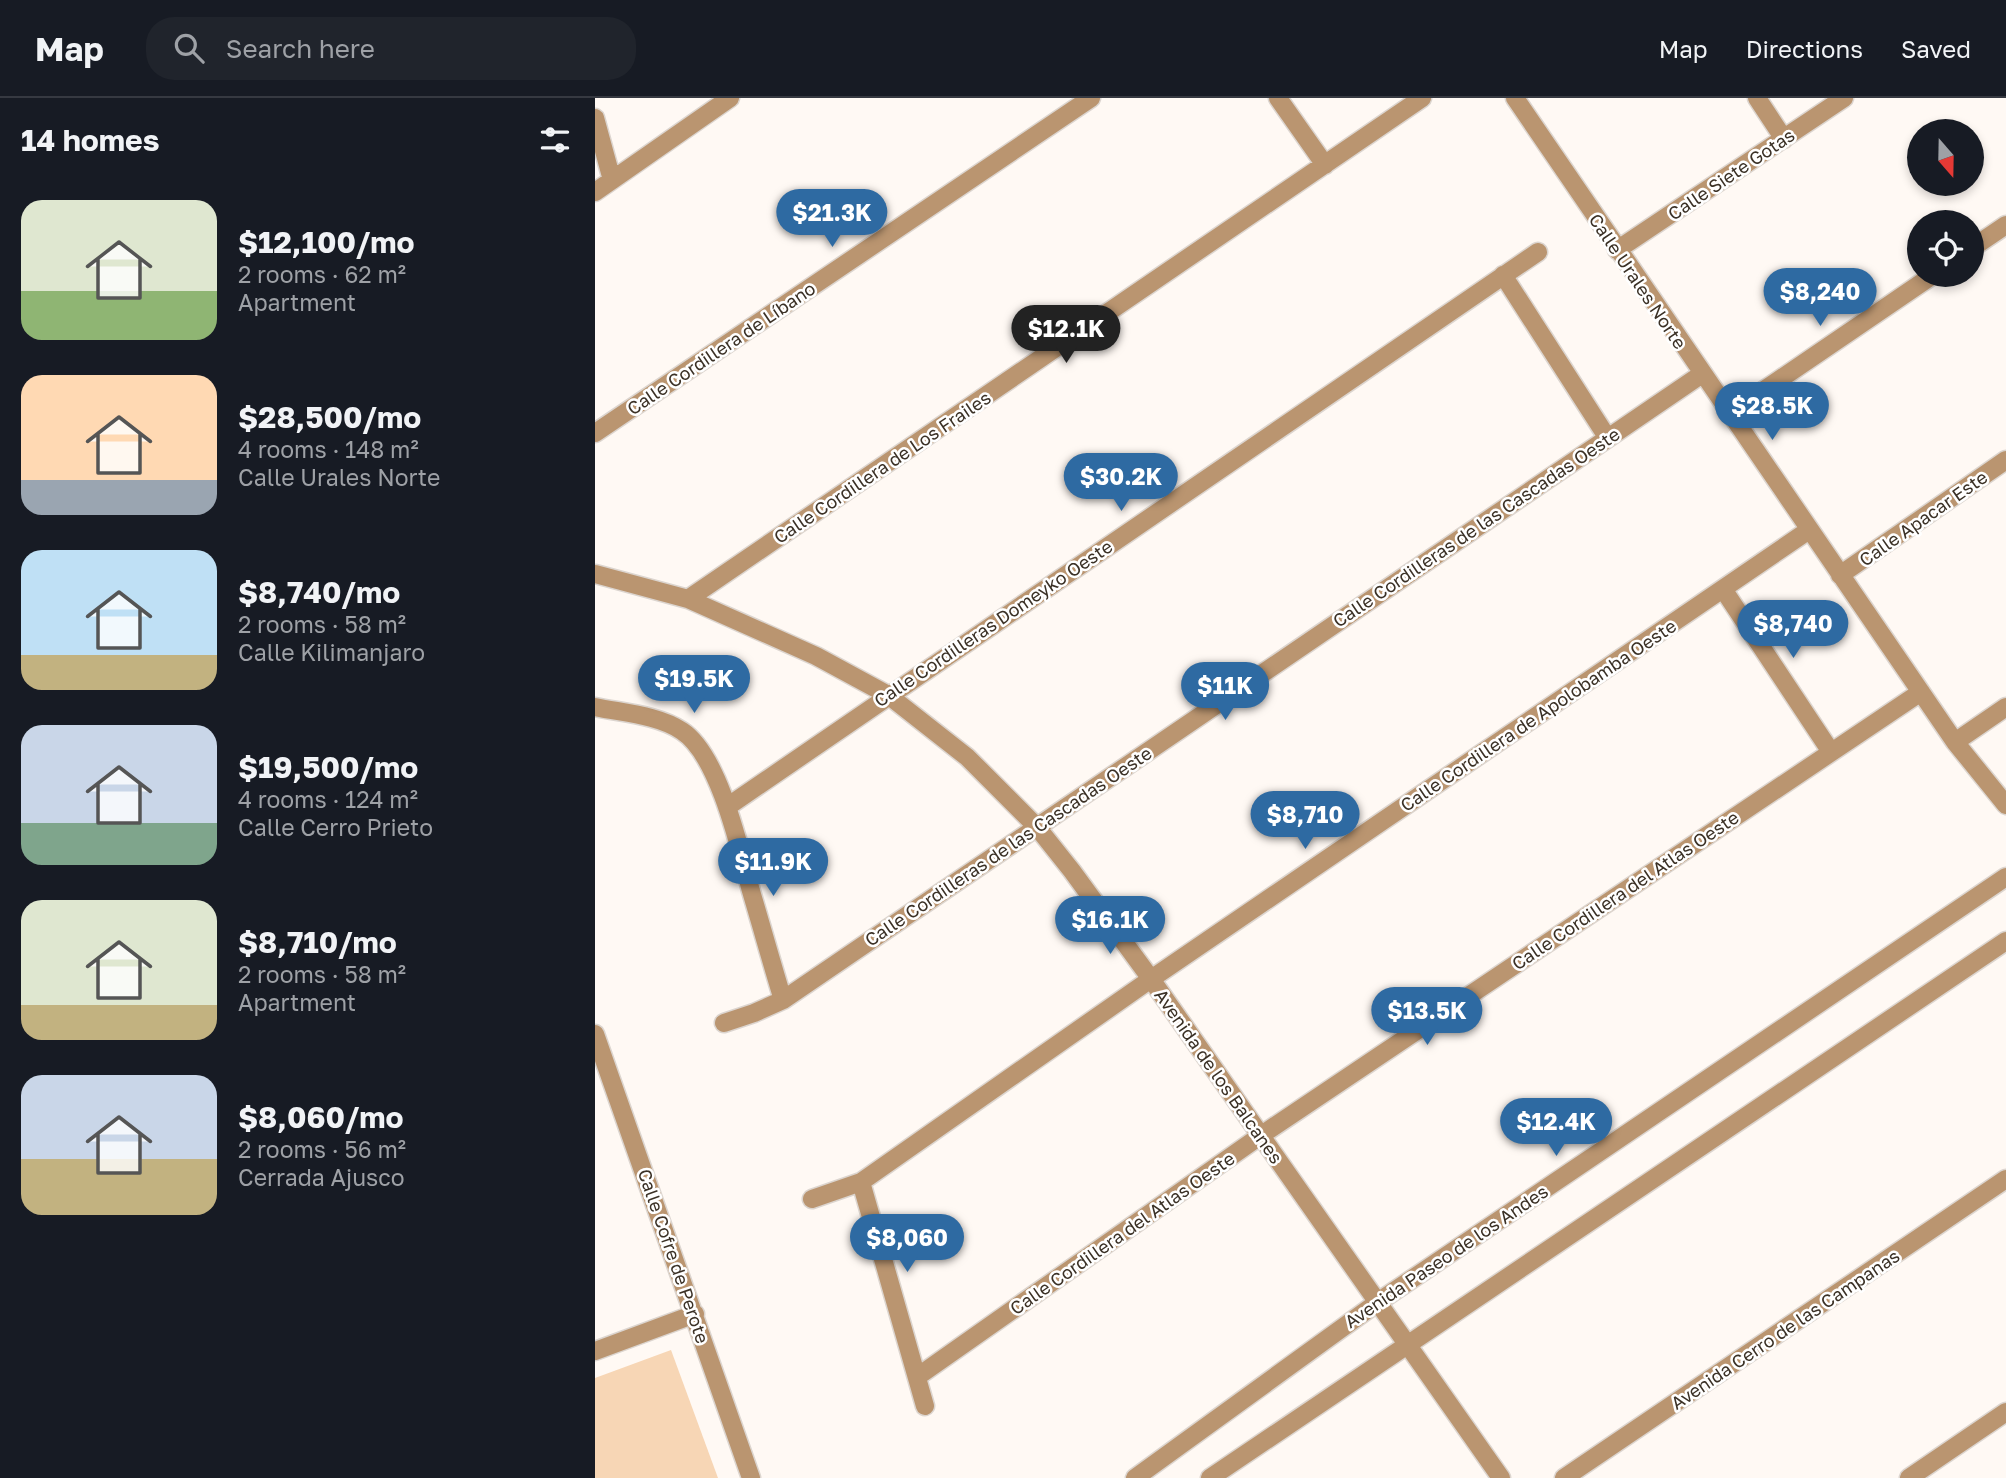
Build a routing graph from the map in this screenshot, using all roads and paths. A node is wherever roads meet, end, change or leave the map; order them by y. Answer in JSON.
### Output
{"nodes":[{"id":1,"x":730,"y":98,"type":"edge"},
{"id":2,"x":1091,"y":98,"type":"edge"},
{"id":3,"x":1278,"y":98,"type":"edge"},
{"id":4,"x":1422,"y":98,"type":"edge"},
{"id":5,"x":1515,"y":98,"type":"edge"},
{"id":6,"x":1757,"y":98,"type":"edge"},
{"id":7,"x":1844,"y":98,"type":"edge"},
{"id":8,"x":595,"y":118,"type":"edge"},
{"id":9,"x":1784,"y":139,"type":"junction"},
{"id":10,"x":1325,"y":166,"type":"junction"},
{"id":11,"x":613,"y":180,"type":"junction"},
{"id":12,"x":595,"y":192,"type":"edge"},
{"id":13,"x":2006,"y":225,"type":"edge"},
{"id":14,"x":1984,"y":240,"type":"edge"},
{"id":15,"x":1617,"y":250,"type":"junction"},
{"id":16,"x":1538,"y":252,"type":"dead end"},
{"id":17,"x":1503,"y":275,"type":"junction"},
{"id":18,"x":1915,"y":287,"type":"edge"},
{"id":19,"x":1702,"y":374,"type":"junction"},
{"id":20,"x":1729,"y":414,"type":"junction"},
{"id":21,"x":595,"y":433,"type":"edge"},
{"id":22,"x":1607,"y":437,"type":"junction"},
{"id":23,"x":2006,"y":460,"type":"edge"},
{"id":24,"x":1809,"y":530,"type":"junction"},
{"id":25,"x":595,"y":574,"type":"edge"},
{"id":26,"x":1840,"y":575,"type":"junction"},
{"id":27,"x":1723,"y":589,"type":"junction"},
{"id":28,"x":688,"y":599,"type":"junction"},
{"id":29,"x":1920,"y":692,"type":"junction"},
{"id":30,"x":888,"y":695,"type":"junction"},
{"id":31,"x":595,"y":707,"type":"edge"},
{"id":32,"x":2006,"y":707,"type":"edge"},
{"id":33,"x":1955,"y":742,"type":"junction"},
{"id":34,"x":1831,"y":752,"type":"junction"},
{"id":35,"x":2006,"y":805,"type":"edge"},
{"id":36,"x":727,"y":807,"type":"junction"},
{"id":37,"x":1037,"y":827,"type":"junction"},
{"id":38,"x":2006,"y":877,"type":"edge"},
{"id":39,"x":2006,"y":941,"type":"edge"},
{"id":40,"x":1151,"y":979,"type":"junction"},
{"id":41,"x":783,"y":1000,"type":"junction"},
{"id":42,"x":725,"y":1023,"type":"dead end"},
{"id":43,"x":595,"y":1034,"type":"edge"},
{"id":44,"x":1260,"y":1136,"type":"junction"},
{"id":45,"x":2006,"y":1179,"type":"edge"},
{"id":46,"x":861,"y":1182,"type":"junction"},
{"id":47,"x":813,"y":1199,"type":"dead end"},
{"id":48,"x":1378,"y":1302,"type":"junction"},
{"id":49,"x":695,"y":1314,"type":"junction"},
{"id":50,"x":1406,"y":1343,"type":"junction"},
{"id":51,"x":595,"y":1351,"type":"edge"},
{"id":52,"x":917,"y":1377,"type":"junction"},
{"id":53,"x":925,"y":1406,"type":"dead end"},
{"id":54,"x":2006,"y":1412,"type":"edge"},
{"id":55,"x":751,"y":1478,"type":"edge"},
{"id":56,"x":1135,"y":1478,"type":"edge"},
{"id":57,"x":1209,"y":1478,"type":"edge"},
{"id":58,"x":1501,"y":1478,"type":"edge"},
{"id":59,"x":1564,"y":1478,"type":"edge"},
{"id":60,"x":1909,"y":1478,"type":"edge"}],
"edges":[{"from":1,"to":11,"type":"street"},
{"from":2,"to":21,"type":"street","name":"Calle Cordillera de Líbano"},
{"from":3,"to":10,"type":"street"},
{"from":4,"to":10,"type":"street","name":"Calle Cordillera de Los Frailes"},
{"from":5,"to":15,"type":"street","name":"Calle Urales Norte"},
{"from":6,"to":9,"type":"street"},
{"from":7,"to":9,"type":"street","name":"Calle Siete Gotas"},
{"from":8,"to":11,"type":"street"},
{"from":9,"to":15,"type":"street","name":"Calle Siete Gotas"},
{"from":10,"to":28,"type":"street","name":"Calle Cordillera de Los Frailes"},
{"from":11,"to":12,"type":"street"},
{"from":13,"to":14,"type":"street"},
{"from":15,"to":19,"type":"street","name":"Calle Urales Norte"},
{"from":16,"to":17,"type":"street","name":"Calle Cordilleras Domeyko Oeste"},
{"from":17,"to":22,"type":"street"},
{"from":17,"to":30,"type":"street","name":"Calle Cordilleras Domeyko Oeste"},
{"from":18,"to":20,"type":"street"},
{"from":19,"to":20,"type":"street","name":"Calle Urales Norte"},
{"from":19,"to":22,"type":"street","name":"Calle Cordilleras de las Cascadas Oeste"},
{"from":20,"to":24,"type":"street","name":"Calle Urales Norte"},
{"from":22,"to":37,"type":"street","name":"Calle Cordilleras de las Cascadas Oeste"},
{"from":23,"to":26,"type":"street","name":"Calle Apacar Este"},
{"from":24,"to":26,"type":"street","name":"Calle Urales Norte"},
{"from":24,"to":27,"type":"street","name":"Calle Cordillera de Apolobamba Oeste"},
{"from":25,"to":28,"type":"street","name":"Avenida de los Balcanes"},
{"from":26,"to":29,"type":"street","name":"Calle Urales Norte"},
{"from":27,"to":34,"type":"street"},
{"from":27,"to":40,"type":"street","name":"Calle Cordillera de Apolobamba Oeste"},
{"from":28,"to":30,"type":"street","name":"Avenida de los Balcanes"},
{"from":29,"to":33,"type":"street","name":"Calle Urales Norte"},
{"from":29,"to":34,"type":"street","name":"Calle Cordillera del Atlas Oeste"},
{"from":30,"to":36,"type":"street","name":"Calle Cordilleras Domeyko Oeste"},
{"from":30,"to":37,"type":"street","name":"Avenida de los Balcanes"},
{"from":31,"to":36,"type":"street"},
{"from":32,"to":33,"type":"street"},
{"from":33,"to":35,"type":"street","name":"Calle Urales Norte"},
{"from":34,"to":44,"type":"street","name":"Calle Cordillera del Atlas Oeste"},
{"from":36,"to":41,"type":"street"},
{"from":37,"to":40,"type":"street","name":"Avenida de los Balcanes"},
{"from":37,"to":41,"type":"street","name":"Calle Cordilleras de las Cascadas Oeste"},
{"from":38,"to":48,"type":"street","name":"Avenida Paseo de los Andes"},
{"from":39,"to":50,"type":"street"},
{"from":40,"to":44,"type":"street","name":"Avenida de los Balcanes"},
{"from":40,"to":46,"type":"street","name":"Calle Cordillera de Apolobamba Oeste"},
{"from":41,"to":42,"type":"street","name":"Calle Cordilleras de las Cascadas Oeste"},
{"from":43,"to":49,"type":"street","name":"Calle Cofre de Perote"},
{"from":44,"to":48,"type":"street","name":"Avenida de los Balcanes"},
{"from":44,"to":52,"type":"street","name":"Calle Cordillera del Atlas Oeste"},
{"from":45,"to":59,"type":"street","name":"Avenida Cerro de las Campanas"},
{"from":46,"to":47,"type":"street","name":"Calle Cordillera de Apolobamba Oeste"},
{"from":46,"to":52,"type":"street"},
{"from":48,"to":50,"type":"street","name":"Avenida de los Balcanes"},
{"from":48,"to":56,"type":"street","name":"Avenida Paseo de los Andes"},
{"from":49,"to":51,"type":"street"},
{"from":49,"to":55,"type":"street","name":"Calle Cofre de Perote"},
{"from":50,"to":57,"type":"street"},
{"from":50,"to":58,"type":"street","name":"Avenida de los Balcanes"},
{"from":52,"to":53,"type":"street"},
{"from":54,"to":60,"type":"street"}]}
